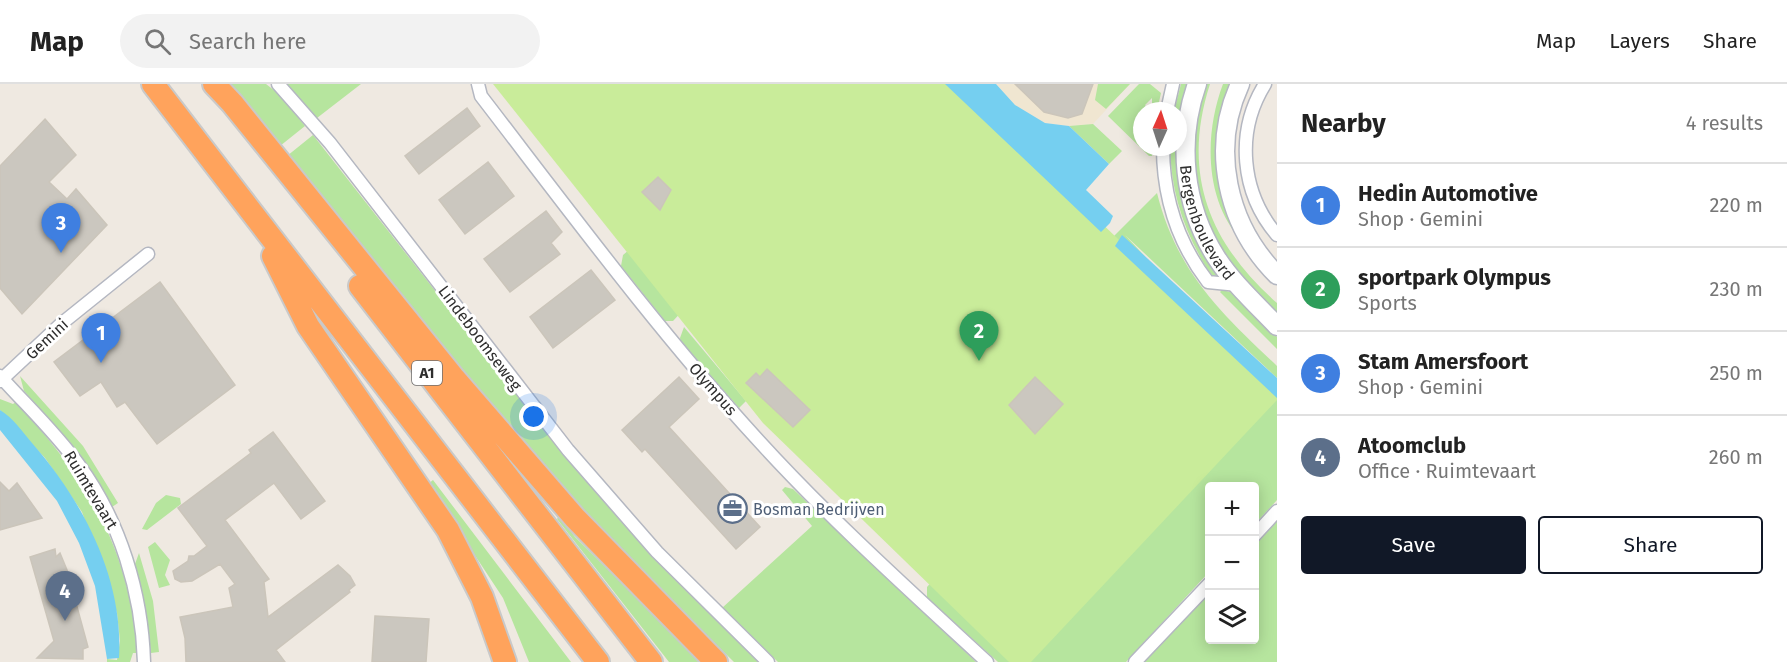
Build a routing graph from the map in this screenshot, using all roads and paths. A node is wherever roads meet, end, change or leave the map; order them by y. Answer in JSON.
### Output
{"nodes":[{"id":1,"x":153,"y":84,"type":"edge"},
{"id":2,"x":203,"y":84,"type":"edge"},
{"id":3,"x":214,"y":84,"type":"edge"},
{"id":4,"x":278,"y":84,"type":"edge"},
{"id":5,"x":478,"y":84,"type":"edge"},
{"id":6,"x":1173,"y":84,"type":"edge"},
{"id":7,"x":1197,"y":84,"type":"edge"},
{"id":8,"x":1240,"y":84,"type":"edge"},
{"id":9,"x":1265,"y":84,"type":"edge"},
{"id":10,"x":1169,"y":102,"type":"edge"},
{"id":11,"x":1163,"y":156,"type":"edge"},
{"id":12,"x":248,"y":207,"type":"junction"},
{"id":13,"x":1277,"y":235,"type":"edge"},
{"id":14,"x":147,"y":254,"type":"dead end"},
{"id":15,"x":1277,"y":274,"type":"edge"},
{"id":16,"x":1239,"y":285,"type":"junction"},
{"id":17,"x":1277,"y":326,"type":"edge"},
{"id":18,"x":1,"y":378,"type":"edge"},
{"id":19,"x":1277,"y":512,"type":"edge"},
{"id":20,"x":1259,"y":531,"type":"edge"},
{"id":21,"x":1205,"y":587,"type":"edge"},
{"id":22,"x":144,"y":662,"type":"edge"},
{"id":23,"x":505,"y":662,"type":"edge"},
{"id":24,"x":598,"y":662,"type":"edge"},
{"id":25,"x":651,"y":662,"type":"edge"},
{"id":26,"x":716,"y":662,"type":"edge"},
{"id":27,"x":768,"y":662,"type":"edge"},
{"id":28,"x":987,"y":662,"type":"edge"},
{"id":29,"x":1135,"y":662,"type":"edge"}],
"edges":[{"from":1,"to":12,"type":"highway","number":"A1"},
{"from":2,"to":25,"type":"highway","number":"A1"},
{"from":3,"to":26,"type":"highway","number":"A1"},
{"from":4,"to":27,"type":"street","name":"Lindeboomseweg"},
{"from":5,"to":28,"type":"street","name":"Olympus"},
{"from":6,"to":10,"type":"street"},
{"from":7,"to":16,"type":"main road","name":"Bergenboulevard"},
{"from":8,"to":15,"type":"main road","name":"Bergenboulevard"},
{"from":9,"to":13,"type":"street"},
{"from":11,"to":16,"type":"street","name":"Bergenboulevard"},
{"from":12,"to":23,"type":"highway","number":"A1"},
{"from":12,"to":24,"type":"highway","number":"A1"},
{"from":14,"to":18,"type":"street","name":"Gemini"},
{"from":16,"to":17,"type":"main road","name":"Bergenboulevard"},
{"from":18,"to":22,"type":"street","name":"Ruimtevaart"},
{"from":19,"to":20,"type":"street"},
{"from":21,"to":29,"type":"street"}]}
